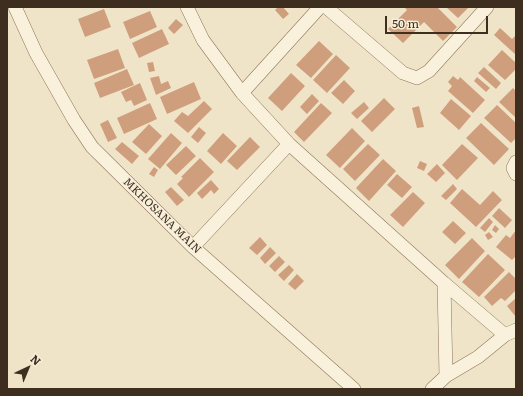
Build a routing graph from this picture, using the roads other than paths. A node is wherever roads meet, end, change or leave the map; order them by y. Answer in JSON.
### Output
{"nodes":[{"id":1,"x":15,"y":7,"type":"edge"},
{"id":2,"x":188,"y":7,"type":"edge"},
{"id":3,"x":320,"y":7,"type":"edge"},
{"id":4,"x":326,"y":7,"type":"edge"},
{"id":5,"x":487,"y":7,"type":"edge"},
{"id":6,"x":242,"y":93,"type":"junction"},
{"id":7,"x":289,"y":144,"type":"junction"},
{"id":8,"x":516,"y":162,"type":"edge"},
{"id":9,"x":516,"y":174,"type":"edge"},
{"id":10,"x":193,"y":247,"type":"junction"},
{"id":11,"x":444,"y":283,"type":"junction"},
{"id":12,"x":511,"y":333,"type":"edge"},
{"id":13,"x":446,"y":376,"type":"junction"},
{"id":14,"x":354,"y":389,"type":"edge"},
{"id":15,"x":432,"y":389,"type":"edge"}],
"edges":[{"from":1,"to":10,"type":"street","name":"MKHOSANA MAIN"},
{"from":2,"to":6,"type":"street"},
{"from":3,"to":6,"type":"street"},
{"from":4,"to":5,"type":"street"},
{"from":6,"to":7,"type":"street"},
{"from":7,"to":10,"type":"street"},
{"from":7,"to":11,"type":"street"},
{"from":8,"to":9,"type":"street"},
{"from":10,"to":14,"type":"street","name":"MKHOSANA MAIN"},
{"from":11,"to":12,"type":"street"},
{"from":11,"to":13,"type":"street"},
{"from":12,"to":13,"type":"street"},
{"from":13,"to":15,"type":"street"}]}
